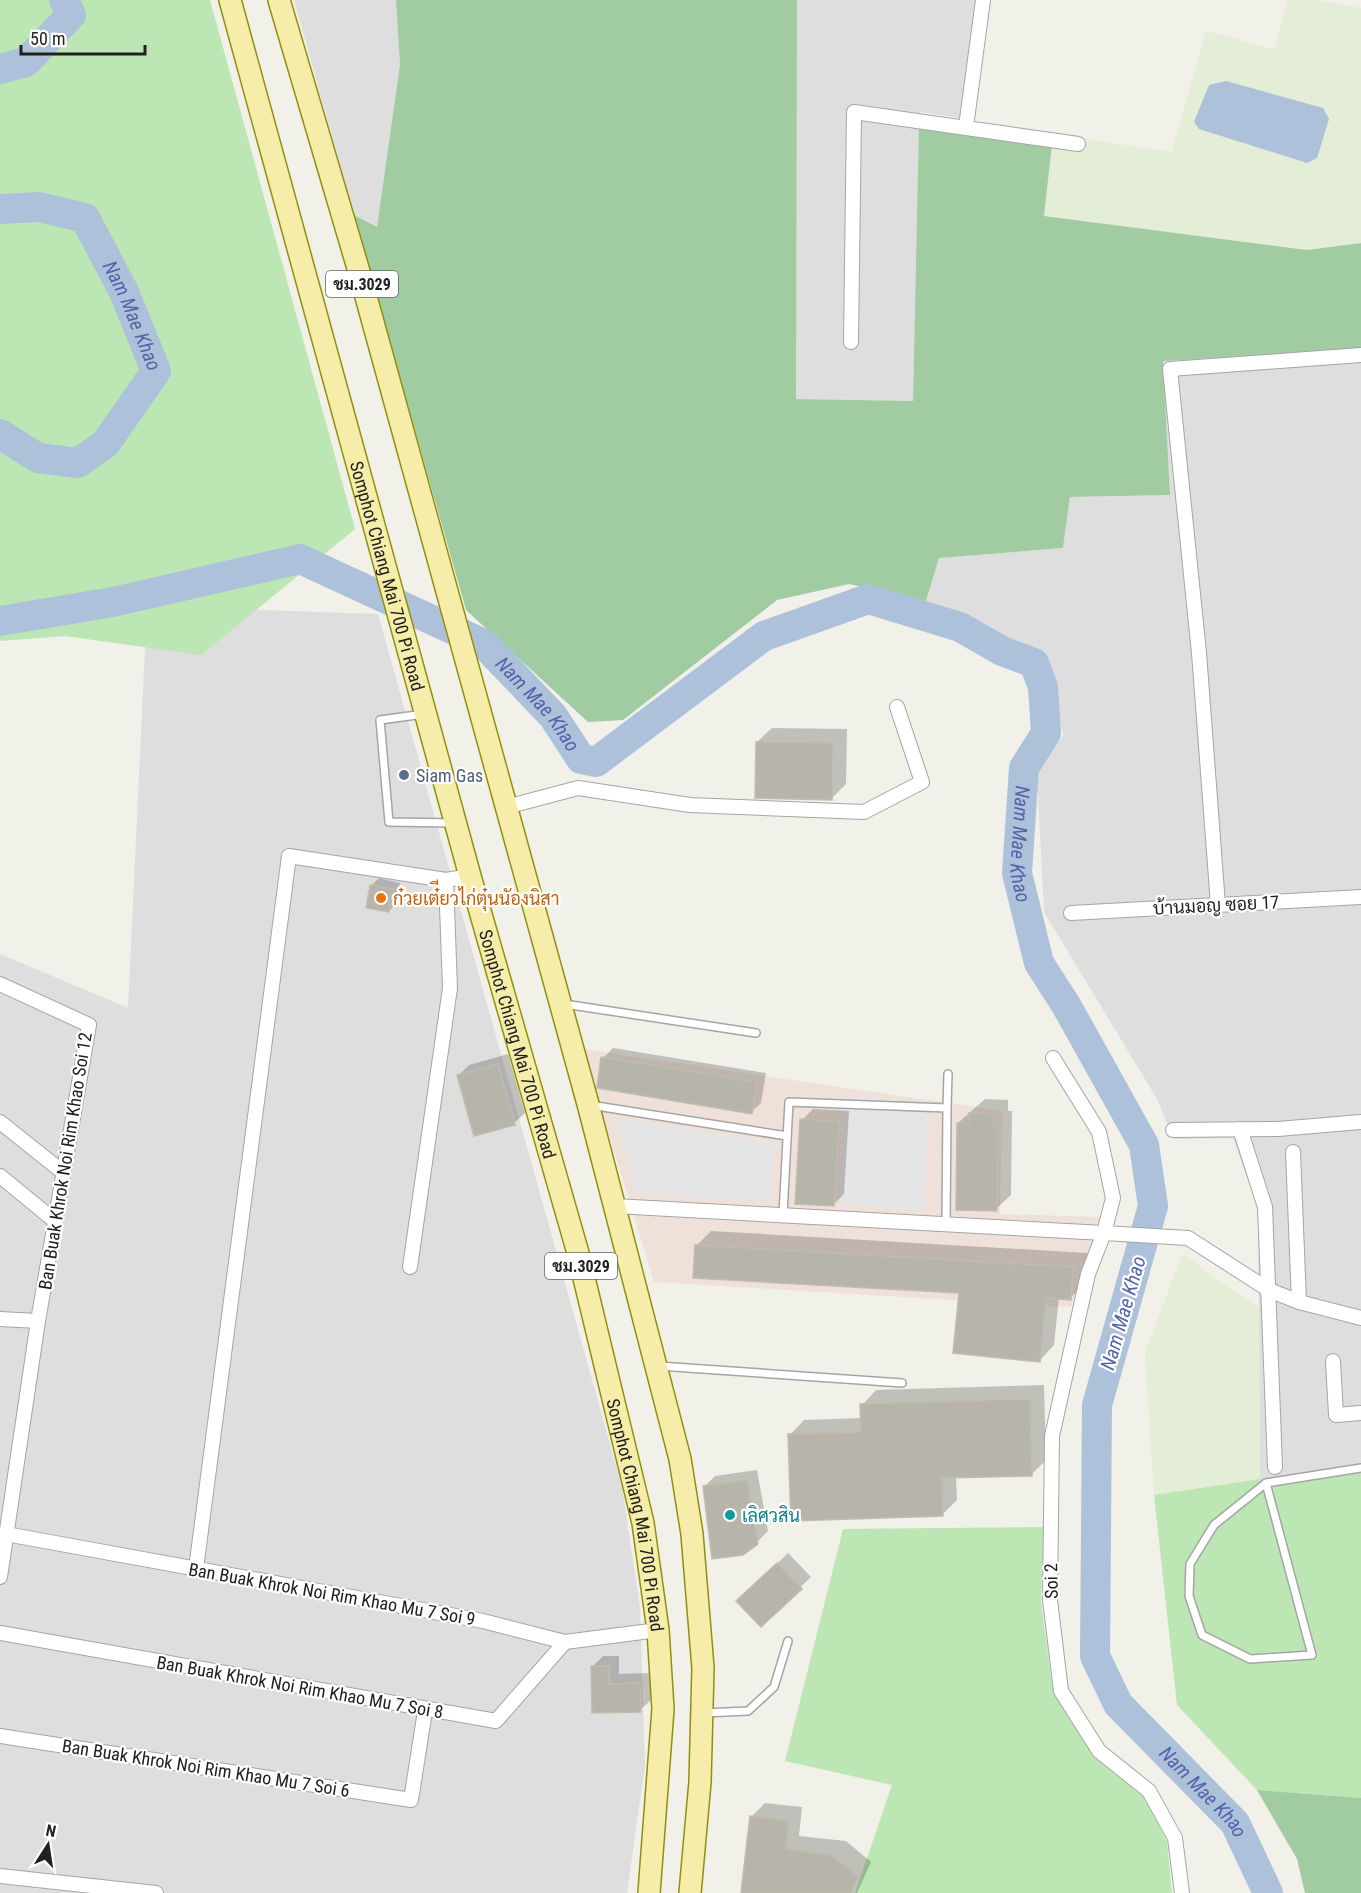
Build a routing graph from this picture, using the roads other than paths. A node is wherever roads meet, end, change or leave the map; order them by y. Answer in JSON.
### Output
{"nodes":[{"id":1,"x":230,"y":0,"type":"edge"},
{"id":2,"x":279,"y":0,"type":"edge"},
{"id":3,"x":983,"y":0,"type":"edge"},
{"id":4,"x":966,"y":126,"type":"junction"},
{"id":5,"x":1078,"y":144,"type":"dead end"},
{"id":6,"x":851,"y":342,"type":"dead end"},
{"id":7,"x":1361,"y":355,"type":"edge"},
{"id":8,"x":897,"y":707,"type":"dead end"},
{"id":9,"x":426,"y":713,"type":"junction"},
{"id":10,"x":506,"y":807,"type":"junction"},
{"id":11,"x":456,"y":823,"type":"junction"},
{"id":12,"x":470,"y":876,"type":"junction"},
{"id":13,"x":446,"y":880,"type":"junction"},
{"id":14,"x":1361,"y":897,"type":"edge"},
{"id":15,"x":1218,"y":905,"type":"junction"},
{"id":16,"x":1071,"y":913,"type":"dead end"},
{"id":17,"x":0,"y":984,"type":"edge"},
{"id":18,"x":558,"y":1003,"type":"junction"},
{"id":19,"x":756,"y":1033,"type":"dead end"},
{"id":20,"x":1053,"y":1058,"type":"dead end"},
{"id":21,"x":948,"y":1074,"type":"dead end"},
{"id":22,"x":588,"y":1104,"type":"junction"},
{"id":23,"x":947,"y":1108,"type":"junction"},
{"id":24,"x":0,"y":1122,"type":"edge"},
{"id":25,"x":1361,"y":1122,"type":"edge"},
{"id":26,"x":1240,"y":1129,"type":"junction"},
{"id":27,"x":1173,"y":1130,"type":"dead end"},
{"id":28,"x":787,"y":1136,"type":"junction"},
{"id":29,"x":1293,"y":1152,"type":"dead end"},
{"id":30,"x":64,"y":1173,"type":"junction"},
{"id":31,"x":0,"y":1176,"type":"edge"},
{"id":32,"x":615,"y":1206,"type":"junction"},
{"id":33,"x":783,"y":1215,"type":"junction"},
{"id":34,"x":55,"y":1221,"type":"junction"},
{"id":35,"x":946,"y":1223,"type":"junction"},
{"id":36,"x":1104,"y":1233,"type":"junction"},
{"id":37,"x":410,"y":1267,"type":"dead end"},
{"id":38,"x":1269,"y":1290,"type":"junction"},
{"id":39,"x":1299,"y":1302,"type":"junction"},
{"id":40,"x":1361,"y":1318,"type":"edge"},
{"id":41,"x":0,"y":1319,"type":"edge"},
{"id":42,"x":38,"y":1321,"type":"junction"},
{"id":43,"x":1333,"y":1361,"type":"dead end"},
{"id":44,"x":656,"y":1366,"type":"junction"},
{"id":45,"x":902,"y":1383,"type":"dead end"},
{"id":46,"x":1361,"y":1413,"type":"edge"},
{"id":47,"x":1275,"y":1467,"type":"dead end"},
{"id":48,"x":1361,"y":1468,"type":"edge"},
{"id":49,"x":1266,"y":1483,"type":"junction"},
{"id":50,"x":5,"y":1503,"type":"edge"},
{"id":51,"x":6,"y":1534,"type":"junction"},
{"id":52,"x":196,"y":1569,"type":"junction"},
{"id":53,"x":0,"y":1577,"type":"edge"},
{"id":54,"x":658,"y":1630,"type":"junction"},
{"id":55,"x":0,"y":1633,"type":"edge"},
{"id":56,"x":788,"y":1641,"type":"dead end"},
{"id":57,"x":565,"y":1642,"type":"junction"},
{"id":58,"x":425,"y":1711,"type":"junction"},
{"id":59,"x":702,"y":1713,"type":"junction"},
{"id":60,"x":0,"y":1736,"type":"edge"},
{"id":61,"x":0,"y":1876,"type":"edge"},
{"id":62,"x":156,"y":1893,"type":"edge"},
{"id":63,"x":649,"y":1893,"type":"edge"},
{"id":64,"x":690,"y":1893,"type":"edge"},
{"id":65,"x":1182,"y":1893,"type":"edge"}],
"edges":[{"from":1,"to":9,"type":"main road","name":"Somphot Chiang Mai 700 Pi Road","number":"ชม.3029"},
{"from":2,"to":10,"type":"main road","number":"ชม.3029"},
{"from":3,"to":4,"type":"street"},
{"from":4,"to":5,"type":"street"},
{"from":4,"to":6,"type":"street"},
{"from":7,"to":15,"type":"street"},
{"from":8,"to":10,"type":"street"},
{"from":9,"to":11,"type":"main road","name":"Somphot Chiang Mai 700 Pi Road","number":"ชม.3029"},
{"from":9,"to":11,"type":"lane"},
{"from":10,"to":18,"type":"main road","number":"ชม.3029"},
{"from":11,"to":12,"type":"main road","name":"Somphot Chiang Mai 700 Pi Road","number":"ชม.3029"},
{"from":12,"to":13,"type":"street"},
{"from":12,"to":54,"type":"main road","name":"Somphot Chiang Mai 700 Pi Road","number":"ชม.3029"},
{"from":13,"to":37,"type":"street"},
{"from":13,"to":52,"type":"street"},
{"from":14,"to":15,"type":"street","name":"บ้านมอญ ซอย 17"},
{"from":15,"to":16,"type":"street","name":"บ้านมอญ ซอย 17"},
{"from":17,"to":30,"type":"street","name":"Ban Buak Khrok Noi Rim Khao Soi 12"},
{"from":18,"to":19,"type":"lane"},
{"from":18,"to":22,"type":"main road","number":"ชม.3029"},
{"from":20,"to":36,"type":"street","name":"Soi 2"},
{"from":21,"to":23,"type":"lane"},
{"from":22,"to":28,"type":"lane"},
{"from":22,"to":32,"type":"main road","number":"ชม.3029"},
{"from":23,"to":28,"type":"lane"},
{"from":23,"to":35,"type":"lane"},
{"from":24,"to":30,"type":"street"},
{"from":25,"to":26,"type":"street"},
{"from":26,"to":27,"type":"street"},
{"from":26,"to":38,"type":"street"},
{"from":28,"to":33,"type":"lane"},
{"from":29,"to":39,"type":"street"},
{"from":30,"to":34,"type":"street","name":"Ban Buak Khrok Noi Rim Khao Soi 12"},
{"from":31,"to":34,"type":"street"},
{"from":32,"to":33,"type":"street"},
{"from":32,"to":44,"type":"main road","number":"ชม.3029"},
{"from":33,"to":35,"type":"street"},
{"from":34,"to":42,"type":"street","name":"Ban Buak Khrok Noi Rim Khao Soi 12"},
{"from":35,"to":36,"type":"street"},
{"from":36,"to":38,"type":"street"},
{"from":36,"to":65,"type":"street","name":"Soi 2"},
{"from":38,"to":39,"type":"street"},
{"from":38,"to":47,"type":"street"},
{"from":39,"to":40,"type":"street"},
{"from":41,"to":42,"type":"street"},
{"from":42,"to":50,"type":"street","name":"Ban Buak Khrok Noi Rim Khao Soi 12"},
{"from":43,"to":46,"type":"street"},
{"from":44,"to":45,"type":"lane"},
{"from":44,"to":59,"type":"main road","number":"ชม.3029"},
{"from":48,"to":49,"type":"lane"},
{"from":49,"to":49,"type":"lane"},
{"from":50,"to":51,"type":"street","name":"Ban Buak Khrok Noi Rim Khao Soi 12"},
{"from":51,"to":52,"type":"street","name":"Ban Buak Khrok Noi Rim Khao Mu 7 Soi 9"},
{"from":51,"to":53,"type":"street","name":"Ban Buak Khrok Noi Rim Khao Soi 12"},
{"from":52,"to":57,"type":"street","name":"Ban Buak Khrok Noi Rim Khao Mu 7 Soi 9"},
{"from":54,"to":57,"type":"street","name":"Ban Buak Khrok Noi Rim Khao Mu 7 Soi 9"},
{"from":54,"to":63,"type":"main road","name":"Somphot Chiang Mai 700 Pi Road","number":"ชม.3029"},
{"from":55,"to":58,"type":"street","name":"Ban Buak Khrok Noi Rim Khao Mu 7 Soi 8"},
{"from":56,"to":59,"type":"lane"},
{"from":57,"to":58,"type":"street","name":"Ban Buak Khrok Noi Rim Khao Mu 7 Soi 8"},
{"from":58,"to":60,"type":"street","name":"Ban Buak Khrok Noi Rim Khao Mu 7 Soi 6"},
{"from":59,"to":64,"type":"main road","number":"ชม.3029"},
{"from":61,"to":62,"type":"street"}]}
